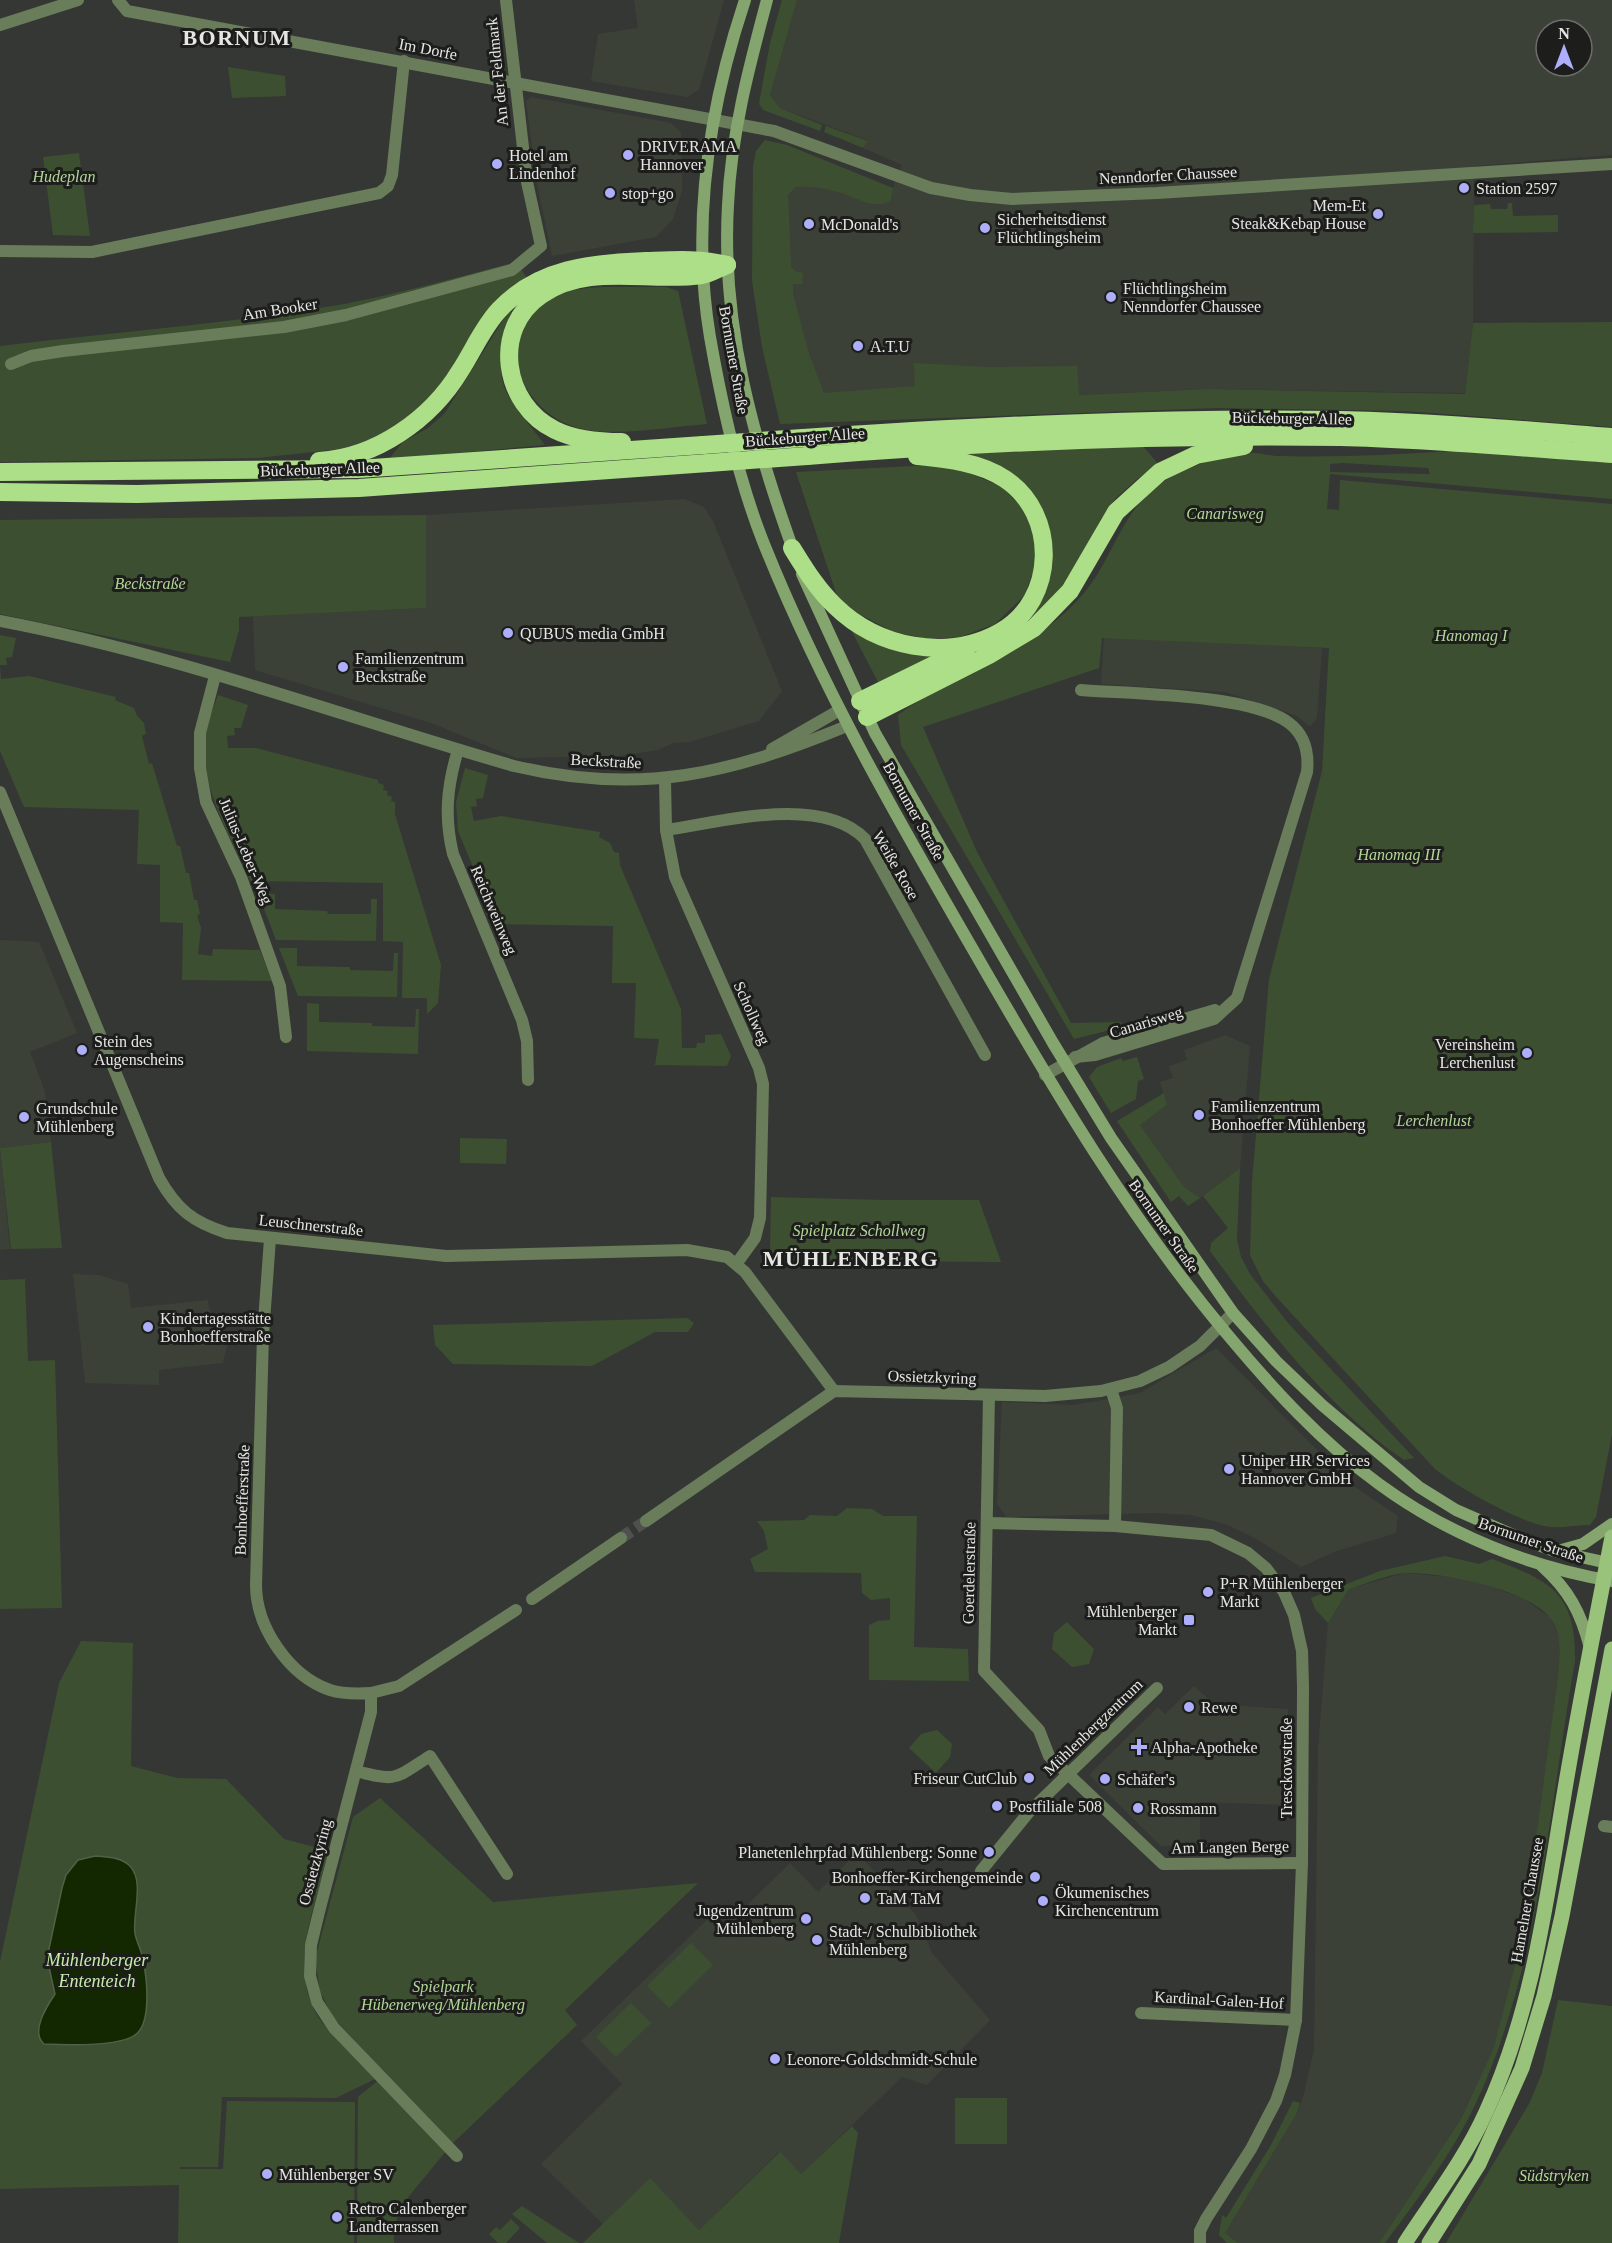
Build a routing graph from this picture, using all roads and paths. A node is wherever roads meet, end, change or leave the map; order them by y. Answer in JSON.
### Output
{"nodes":[{"id":1,"x":78,"y":0,"type":"edge"},
{"id":2,"x":118,"y":0,"type":"edge"},
{"id":3,"x":506,"y":0,"type":"edge"},
{"id":4,"x":745,"y":0,"type":"edge"},
{"id":5,"x":767,"y":0,"type":"edge"},
{"id":6,"x":0,"y":25,"type":"edge"},
{"id":7,"x":404,"y":62,"type":"junction"},
{"id":8,"x":513,"y":82,"type":"junction"},
{"id":9,"x":713,"y":119,"type":"junction"},
{"id":10,"x":737,"y":124,"type":"junction"},
{"id":11,"x":1612,"y":164,"type":"edge"},
{"id":12,"x":541,"y":246,"type":"joint"},
{"id":13,"x":0,"y":251,"type":"edge"},
{"id":14,"x":727,"y":265,"type":"junction"},
{"id":15,"x":703,"y":267,"type":"junction"},
{"id":16,"x":11,"y":364,"type":"dead end"},
{"id":17,"x":1612,"y":437,"type":"edge"},
{"id":18,"x":1438,"y":441,"type":"junction"},
{"id":19,"x":703,"y":445,"type":"junction"},
{"id":20,"x":1612,"y":454,"type":"edge"},
{"id":21,"x":807,"y":456,"type":"junction"},
{"id":22,"x":267,"y":471,"type":"junction"},
{"id":23,"x":0,"y":472,"type":"edge"},
{"id":24,"x":0,"y":492,"type":"edge"},
{"id":25,"x":792,"y":548,"type":"junction"},
{"id":26,"x":0,"y":621,"type":"edge"},
{"id":27,"x":1000,"y":632,"type":"junction"},
{"id":28,"x":215,"y":676,"type":"junction"},
{"id":29,"x":1081,"y":690,"type":"dead end"},
{"id":30,"x":864,"y":709,"type":"junction"},
{"id":31,"x":838,"y":711,"type":"junction"},
{"id":32,"x":847,"y":726,"type":"junction"},
{"id":33,"x":458,"y":750,"type":"junction"},
{"id":34,"x":761,"y":756,"type":"junction"},
{"id":35,"x":665,"y":780,"type":"junction"},
{"id":36,"x":0,"y":792,"type":"edge"},
{"id":37,"x":666,"y":831,"type":"junction"},
{"id":38,"x":286,"y":1037,"type":"dead end"},
{"id":39,"x":985,"y":1055,"type":"dead end"},
{"id":40,"x":1070,"y":1060,"type":"junction"},
{"id":41,"x":1045,"y":1075,"type":"junction"},
{"id":42,"x":528,"y":1080,"type":"dead end"},
{"id":43,"x":270,"y":1239,"type":"junction"},
{"id":44,"x":737,"y":1263,"type":"junction"},
{"id":45,"x":1233,"y":1313,"type":"junction"},
{"id":46,"x":1220,"y":1326,"type":"junction"},
{"id":47,"x":1111,"y":1389,"type":"junction"},
{"id":48,"x":834,"y":1391,"type":"junction"},
{"id":49,"x":989,"y":1395,"type":"junction"},
{"id":50,"x":646,"y":1521,"type":"tunnel mouth"},
{"id":51,"x":987,"y":1523,"type":"junction"},
{"id":52,"x":1612,"y":1524,"type":"edge"},
{"id":53,"x":1115,"y":1526,"type":"junction"},
{"id":54,"x":1612,"y":1537,"type":"edge"},
{"id":55,"x":621,"y":1538,"type":"tunnel mouth"},
{"id":56,"x":1554,"y":1551,"type":"junction"},
{"id":57,"x":1539,"y":1563,"type":"junction"},
{"id":58,"x":1610,"y":1563,"type":"edge"},
{"id":59,"x":1608,"y":1580,"type":"edge"},
{"id":60,"x":532,"y":1599,"type":"dead end"},
{"id":61,"x":516,"y":1610,"type":"dead end"},
{"id":62,"x":1590,"y":1649,"type":"junction"},
{"id":63,"x":1612,"y":1649,"type":"edge"},
{"id":64,"x":1157,"y":1688,"type":"dead end"},
{"id":65,"x":371,"y":1693,"type":"junction"},
{"id":66,"x":356,"y":1770,"type":"junction"},
{"id":67,"x":1068,"y":1774,"type":"junction"},
{"id":68,"x":1302,"y":1863,"type":"junction"},
{"id":69,"x":981,"y":1871,"type":"dead end"},
{"id":70,"x":507,"y":1874,"type":"dead end"},
{"id":71,"x":1141,"y":2013,"type":"dead end"},
{"id":72,"x":1296,"y":2020,"type":"junction"},
{"id":73,"x":457,"y":2156,"type":"dead end"},
{"id":74,"x":1200,"y":2243,"type":"edge"},
{"id":75,"x":1405,"y":2243,"type":"edge"},
{"id":76,"x":1429,"y":2243,"type":"edge"}],
"edges":[{"from":1,"to":6,"type":"street"},
{"from":2,"to":7,"type":"street","name":"Im Dorfe"},
{"from":3,"to":8,"type":"street","name":"An der Feldmark"},
{"from":4,"to":9,"type":"main road","name":"Bornumer Straße"},
{"from":5,"to":10,"type":"main road","name":"Bornumer Straße"},
{"from":7,"to":8,"type":"street","name":"Im Dorfe"},
{"from":7,"to":13,"type":"street"},
{"from":8,"to":9,"type":"street","name":"Im Dorfe"},
{"from":8,"to":12,"type":"street","name":"An der Feldmark"},
{"from":9,"to":10,"type":"street","name":"Im Dorfe"},
{"from":9,"to":15,"type":"main road","name":"Bornumer Straße"},
{"from":10,"to":11,"type":"street","name":"Nenndorfer Chaussee"},
{"from":10,"to":14,"type":"main road","name":"Bornumer Straße"},
{"from":12,"to":16,"type":"street","name":"Am Booker"},
{"from":14,"to":15,"type":"highway"},
{"from":14,"to":25,"type":"main road","name":"Bornumer Straße"},
{"from":15,"to":19,"type":"highway"},
{"from":15,"to":22,"type":"highway"},
{"from":15,"to":31,"type":"main road","name":"Bornumer Straße"},
{"from":17,"to":19,"type":"highway","name":"Bückeburger Allee","bridge":true},
{"from":18,"to":20,"type":"highway","name":"Bückeburger Allee"},
{"from":18,"to":21,"type":"highway","name":"Bückeburger Allee"},
{"from":18,"to":30,"type":"highway"},
{"from":19,"to":22,"type":"highway","name":"Bückeburger Allee"},
{"from":21,"to":24,"type":"highway","name":"Bückeburger Allee","bridge":true},
{"from":21,"to":27,"type":"highway"},
{"from":22,"to":23,"type":"highway","name":"Bückeburger Allee"},
{"from":25,"to":27,"type":"highway"},
{"from":25,"to":30,"type":"main road","name":"Bornumer Straße"},
{"from":26,"to":28,"type":"street","name":"Beckstraße"},
{"from":27,"to":30,"type":"highway"},
{"from":28,"to":33,"type":"street","name":"Beckstraße"},
{"from":28,"to":38,"type":"street","name":"Julius-Leber-Weg"},
{"from":29,"to":40,"type":"street","name":"Canarisweg"},
{"from":30,"to":31,"type":"main road"},
{"from":30,"to":32,"type":"main road"},
{"from":30,"to":40,"type":"main road","name":"Bornumer Straße"},
{"from":31,"to":32,"type":"main road","name":"Bornumer Straße"},
{"from":31,"to":34,"type":"street","name":"Beckstraße"},
{"from":32,"to":34,"type":"street","name":"Beckstraße"},
{"from":32,"to":41,"type":"main road","name":"Bornumer Straße"},
{"from":33,"to":35,"type":"street","name":"Beckstraße"},
{"from":33,"to":42,"type":"street","name":"Reichweinweg"},
{"from":34,"to":35,"type":"street","name":"Beckstraße"},
{"from":35,"to":37,"type":"street","name":"Schollweg"},
{"from":36,"to":43,"type":"street","name":"Leuschnerstraße"},
{"from":37,"to":39,"type":"street","name":"Weiße Rose"},
{"from":37,"to":44,"type":"street","name":"Schollweg"},
{"from":40,"to":41,"type":"street","name":"Canarisweg"},
{"from":40,"to":45,"type":"main road","name":"Bornumer Straße"},
{"from":41,"to":46,"type":"main road","name":"Bornumer Straße"},
{"from":43,"to":44,"type":"street","name":"Leuschnerstraße"},
{"from":43,"to":65,"type":"street","name":"Bonhoefferstraße"},
{"from":44,"to":48,"type":"street"},
{"from":45,"to":46,"type":"street","name":"Ossietzkyring"},
{"from":45,"to":56,"type":"main road","name":"Bornumer Straße"},
{"from":46,"to":47,"type":"street","name":"Ossietzkyring"},
{"from":46,"to":57,"type":"main road","name":"Bornumer Straße"},
{"from":47,"to":49,"type":"street","name":"Ossietzkyring"},
{"from":47,"to":53,"type":"street"},
{"from":48,"to":49,"type":"street","name":"Ossietzkyring"},
{"from":48,"to":50,"type":"street"},
{"from":49,"to":51,"type":"street","name":"Goerdelerstraße"},
{"from":51,"to":53,"type":"street","name":"Tresckowstraße"},
{"from":51,"to":67,"type":"street","name":"Goerdelerstraße"},
{"from":52,"to":56,"type":"main road"},
{"from":53,"to":68,"type":"street","name":"Tresckowstraße"},
{"from":54,"to":58,"type":"main road","name":"Hamelner Chaussee"},
{"from":55,"to":60,"type":"street"},
{"from":56,"to":58,"type":"main road","name":"Bornumer Straße"},
{"from":57,"to":59,"type":"main road","name":"Bornumer Straße"},
{"from":57,"to":62,"type":"main road"},
{"from":58,"to":59,"type":"main road","name":"Hamelner Chaussee"},
{"from":59,"to":62,"type":"main road","name":"Hamelner Chaussee"},
{"from":61,"to":65,"type":"street"},
{"from":62,"to":75,"type":"main road","name":"Hamelner Chaussee"},
{"from":63,"to":76,"type":"main road"},
{"from":64,"to":67,"type":"street","name":"Mühlenbergzentrum"},
{"from":65,"to":66,"type":"street","name":"Ossietzkyring"},
{"from":66,"to":70,"type":"street"},
{"from":66,"to":73,"type":"street","name":"Ossietzkyring"},
{"from":67,"to":68,"type":"street","name":"Am Langen Berge"},
{"from":67,"to":69,"type":"street","name":"Mühlenbergzentrum"},
{"from":68,"to":72,"type":"street","name":"Tresckowstraße"},
{"from":71,"to":72,"type":"street","name":"Kardinal-Galen-Hof"},
{"from":72,"to":74,"type":"street","name":"Tresckowstraße"}]}
